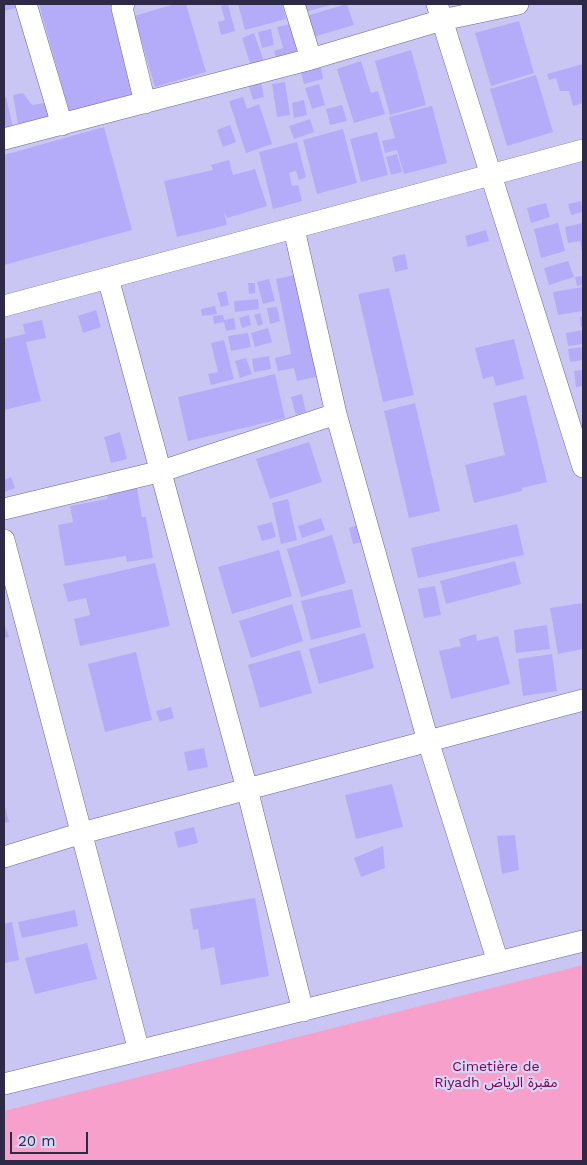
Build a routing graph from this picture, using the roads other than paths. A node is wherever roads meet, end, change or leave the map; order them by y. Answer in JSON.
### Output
{"nodes":[{"id":1,"x":26,"y":4,"type":"edge"},
{"id":2,"x":124,"y":4,"type":"edge"},
{"id":3,"x":294,"y":4,"type":"edge"},
{"id":4,"x":518,"y":4,"type":"edge"},
{"id":5,"x":440,"y":12,"type":"edge"},
{"id":6,"x":311,"y":59,"type":"junction"},
{"id":7,"x":145,"y":103,"type":"junction"},
{"id":8,"x":62,"y":125,"type":"junction"},
{"id":9,"x":4,"y":139,"type":"edge"},
{"id":10,"x":583,"y":150,"type":"edge"},
{"id":11,"x":492,"y":175,"type":"junction"},
{"id":12,"x":294,"y":229,"type":"junction"},
{"id":13,"x":108,"y":278,"type":"junction"},
{"id":14,"x":4,"y":306,"type":"edge"},
{"id":15,"x":336,"y":414,"type":"junction"},
{"id":16,"x":580,"y":445,"type":"edge"},
{"id":17,"x":583,"y":467,"type":"edge"},
{"id":18,"x":162,"y":471,"type":"junction"},
{"id":19,"x":4,"y":509,"type":"edge"},
{"id":20,"x":4,"y":540,"type":"edge"},
{"id":21,"x":583,"y":700,"type":"edge"},
{"id":22,"x":428,"y":741,"type":"junction"},
{"id":23,"x":247,"y":789,"type":"junction"},
{"id":24,"x":82,"y":833,"type":"junction"},
{"id":25,"x":4,"y":857,"type":"edge"},
{"id":26,"x":583,"y":941,"type":"edge"},
{"id":27,"x":498,"y":962,"type":"junction"},
{"id":28,"x":303,"y":1011,"type":"junction"},
{"id":29,"x":139,"y":1051,"type":"junction"},
{"id":30,"x":4,"y":1084,"type":"edge"}],
"edges":[{"from":1,"to":8,"type":"street"},
{"from":2,"to":7,"type":"street"},
{"from":3,"to":6,"type":"street"},
{"from":4,"to":5,"type":"street"},
{"from":5,"to":6,"type":"street"},
{"from":5,"to":11,"type":"street"},
{"from":6,"to":7,"type":"street"},
{"from":7,"to":8,"type":"street"},
{"from":8,"to":9,"type":"street"},
{"from":10,"to":11,"type":"street"},
{"from":11,"to":12,"type":"street"},
{"from":11,"to":16,"type":"street"},
{"from":12,"to":13,"type":"street"},
{"from":12,"to":15,"type":"street"},
{"from":13,"to":14,"type":"street"},
{"from":13,"to":18,"type":"street"},
{"from":15,"to":18,"type":"street"},
{"from":15,"to":22,"type":"street"},
{"from":16,"to":17,"type":"street"},
{"from":18,"to":19,"type":"street"},
{"from":18,"to":23,"type":"street"},
{"from":20,"to":24,"type":"street"},
{"from":21,"to":22,"type":"street"},
{"from":22,"to":23,"type":"street"},
{"from":22,"to":27,"type":"street"},
{"from":23,"to":24,"type":"street"},
{"from":23,"to":28,"type":"street"},
{"from":24,"to":25,"type":"street"},
{"from":24,"to":29,"type":"street"},
{"from":26,"to":27,"type":"street"},
{"from":27,"to":28,"type":"street"},
{"from":28,"to":29,"type":"street"},
{"from":29,"to":30,"type":"street"}]}
